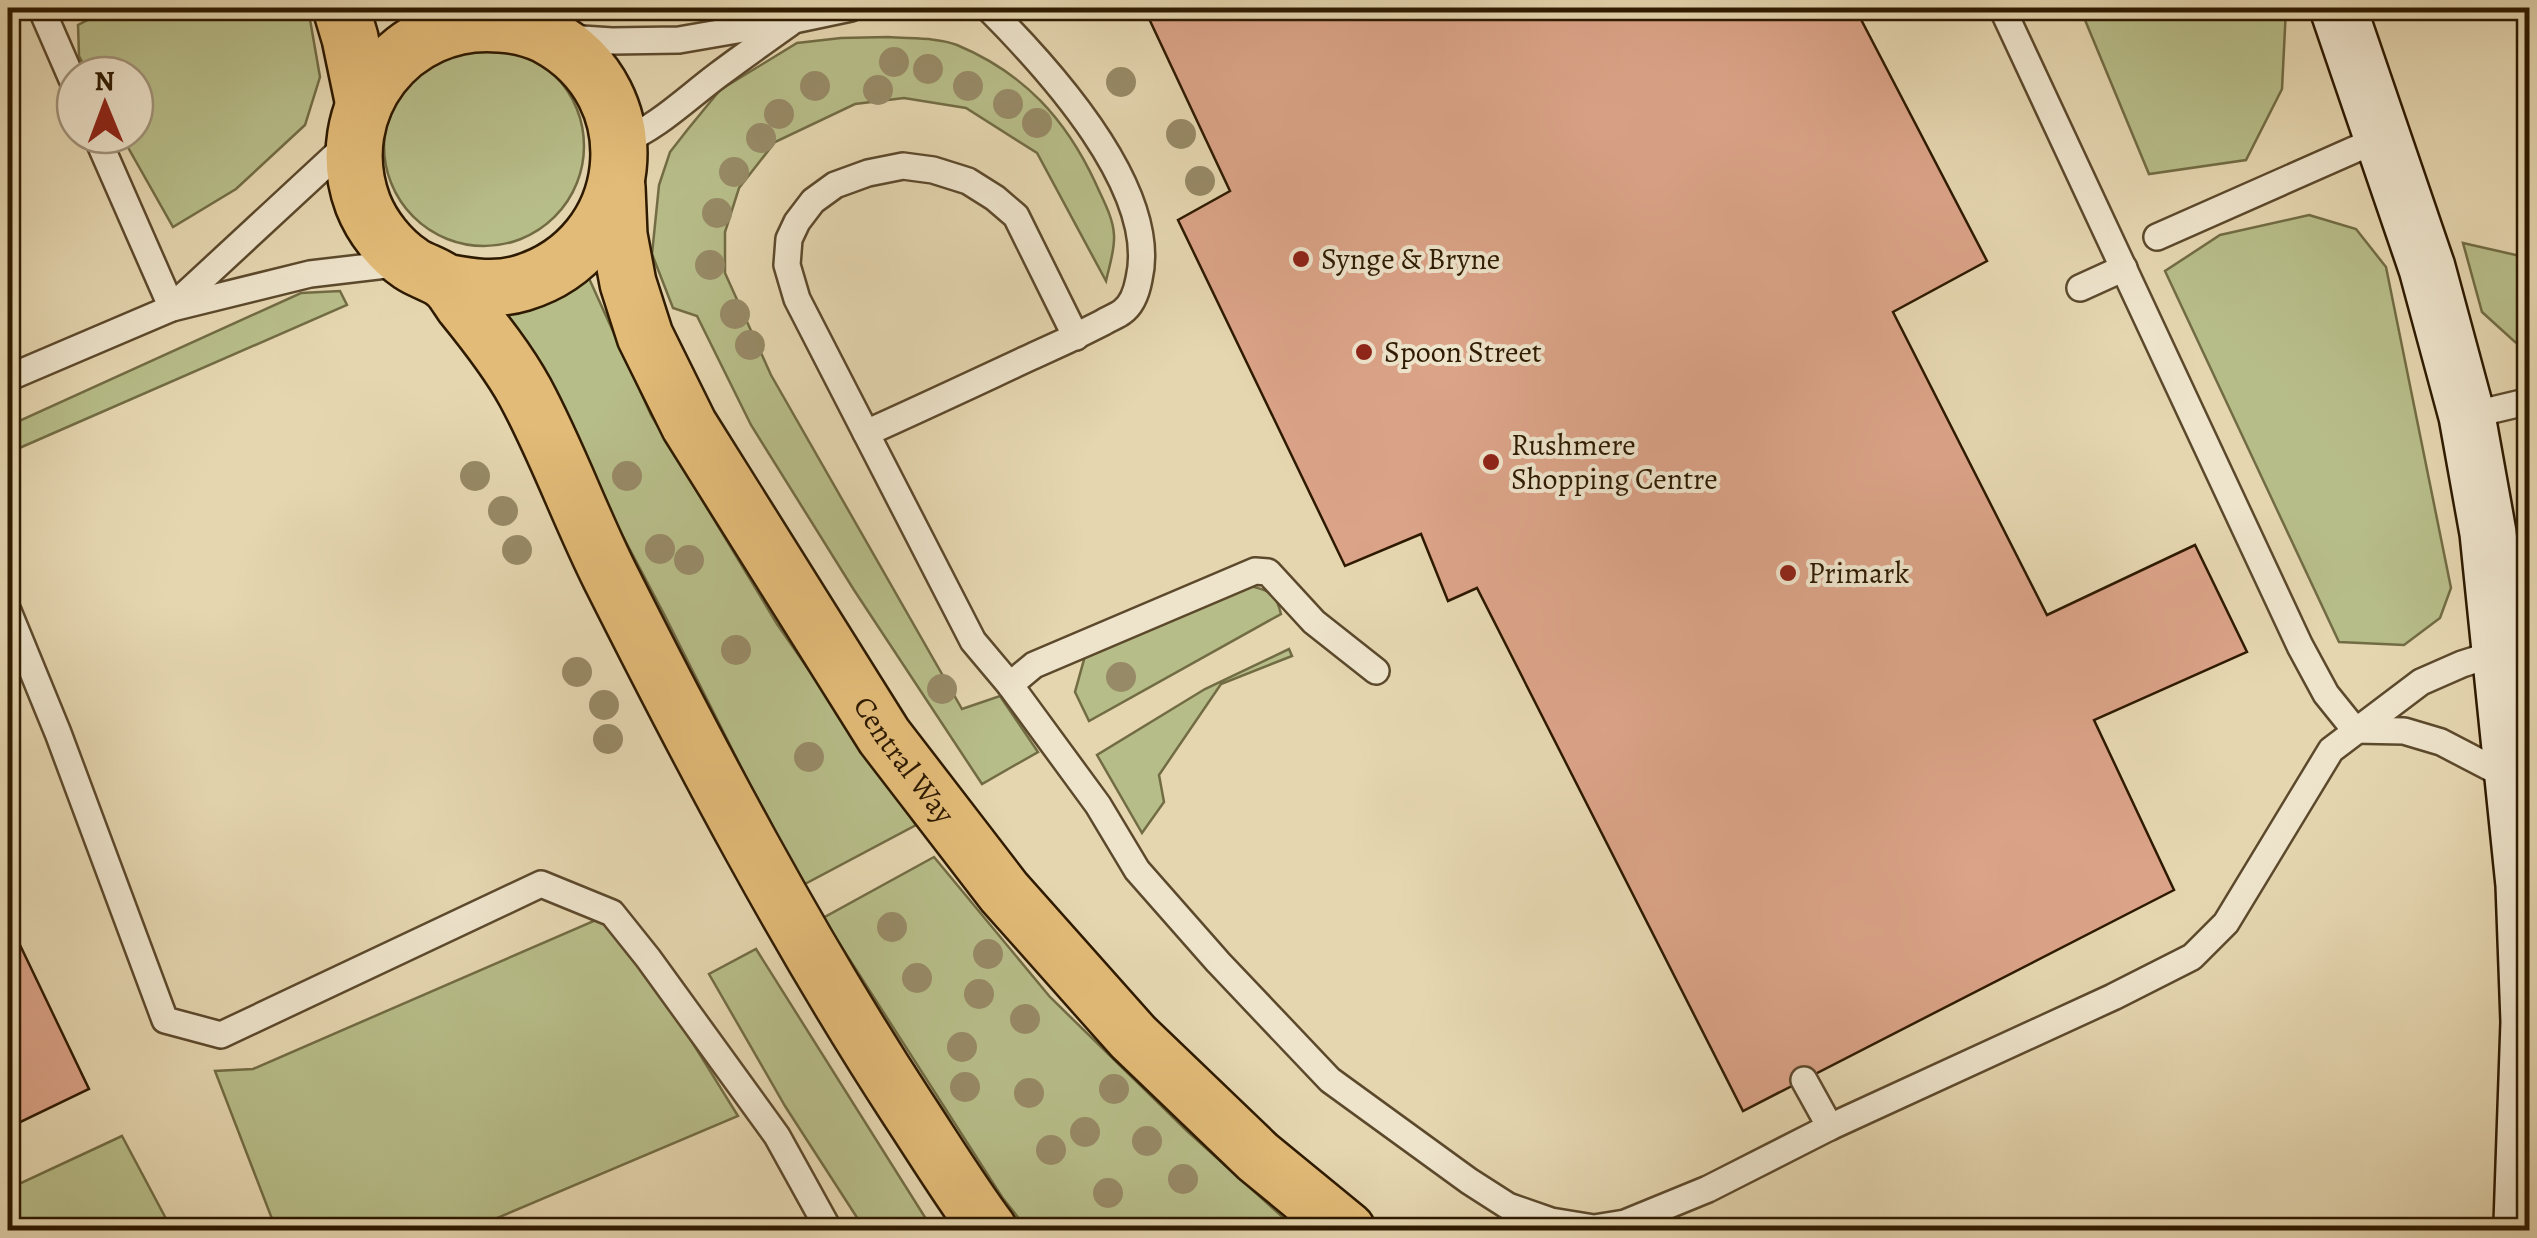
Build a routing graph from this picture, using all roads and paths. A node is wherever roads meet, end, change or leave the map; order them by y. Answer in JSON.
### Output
{"nodes":[{"id":1,"x":41,"y":8,"type":"edge"},
{"id":2,"x":341,"y":8,"type":"edge"},
{"id":3,"x":852,"y":8,"type":"edge"},
{"id":4,"x":988,"y":8,"type":"edge"},
{"id":5,"x":2002,"y":8,"type":"edge"},
{"id":6,"x":2338,"y":8,"type":"edge"},
{"id":7,"x":462,"y":15,"type":"edge"},
{"id":8,"x":794,"y":20,"type":"junction"},
{"id":9,"x":547,"y":36,"type":"junction"},
{"id":10,"x":61,"y":55,"type":"edge"},
{"id":11,"x":359,"y":122,"type":"junction"},
{"id":12,"x":2383,"y":137,"type":"junction"},
{"id":13,"x":105,"y":155,"type":"edge"},
{"id":14,"x":618,"y":165,"type":"junction"},
{"id":15,"x":2157,"y":237,"type":"dead end"},
{"id":16,"x":2124,"y":268,"type":"junction"},
{"id":17,"x":426,"y":272,"type":"junction"},
{"id":18,"x":2080,"y":288,"type":"dead end"},
{"id":19,"x":172,"y":308,"type":"junction"},
{"id":20,"x":1076,"y":337,"type":"junction"},
{"id":21,"x":8,"y":378,"type":"edge"},
{"id":22,"x":2530,"y":401,"type":"edge"},
{"id":23,"x":2467,"y":416,"type":"junction"},
{"id":24,"x":866,"y":433,"type":"junction"},
{"id":25,"x":8,"y":611,"type":"edge"},
{"id":26,"x":2500,"y":652,"type":"junction"},
{"id":27,"x":1376,"y":671,"type":"dead end"},
{"id":28,"x":1010,"y":685,"type":"junction"},
{"id":29,"x":2355,"y":730,"type":"junction"},
{"id":30,"x":2514,"y":780,"type":"junction"},
{"id":31,"x":1804,"y":1080,"type":"dead end"},
{"id":32,"x":1830,"y":1126,"type":"junction"},
{"id":33,"x":2522,"y":1228,"type":"edge"},
{"id":34,"x":829,"y":1230,"type":"edge"},
{"id":35,"x":989,"y":1230,"type":"edge"},
{"id":36,"x":1347,"y":1230,"type":"edge"}],
"edges":[{"from":1,"to":10,"type":"lane"},
{"from":2,"to":11,"type":"highway"},
{"from":3,"to":8,"type":"lane"},
{"from":4,"to":20,"type":"lane"},
{"from":5,"to":16,"type":"lane"},
{"from":6,"to":12,"type":"street"},
{"from":7,"to":9,"type":"highway"},
{"from":7,"to":11,"type":"highway"},
{"from":8,"to":9,"type":"lane"},
{"from":8,"to":14,"type":"lane"},
{"from":9,"to":14,"type":"highway"},
{"from":11,"to":17,"type":"highway"},
{"from":11,"to":19,"type":"lane"},
{"from":12,"to":15,"type":"lane"},
{"from":12,"to":23,"type":"street"},
{"from":13,"to":19,"type":"lane"},
{"from":14,"to":17,"type":"highway"},
{"from":14,"to":36,"type":"highway","name":"Central Way"},
{"from":16,"to":18,"type":"lane"},
{"from":16,"to":29,"type":"lane"},
{"from":17,"to":19,"type":"lane"},
{"from":17,"to":35,"type":"highway"},
{"from":19,"to":21,"type":"lane"},
{"from":20,"to":24,"type":"lane"},
{"from":20,"to":24,"type":"lane"},
{"from":22,"to":23,"type":"lane"},
{"from":23,"to":26,"type":"street"},
{"from":24,"to":28,"type":"lane"},
{"from":25,"to":34,"type":"lane"},
{"from":26,"to":29,"type":"lane"},
{"from":26,"to":30,"type":"street"},
{"from":27,"to":28,"type":"lane"},
{"from":28,"to":32,"type":"lane"},
{"from":29,"to":30,"type":"lane"},
{"from":29,"to":32,"type":"lane"},
{"from":30,"to":33,"type":"street"},
{"from":31,"to":32,"type":"lane"}]}
